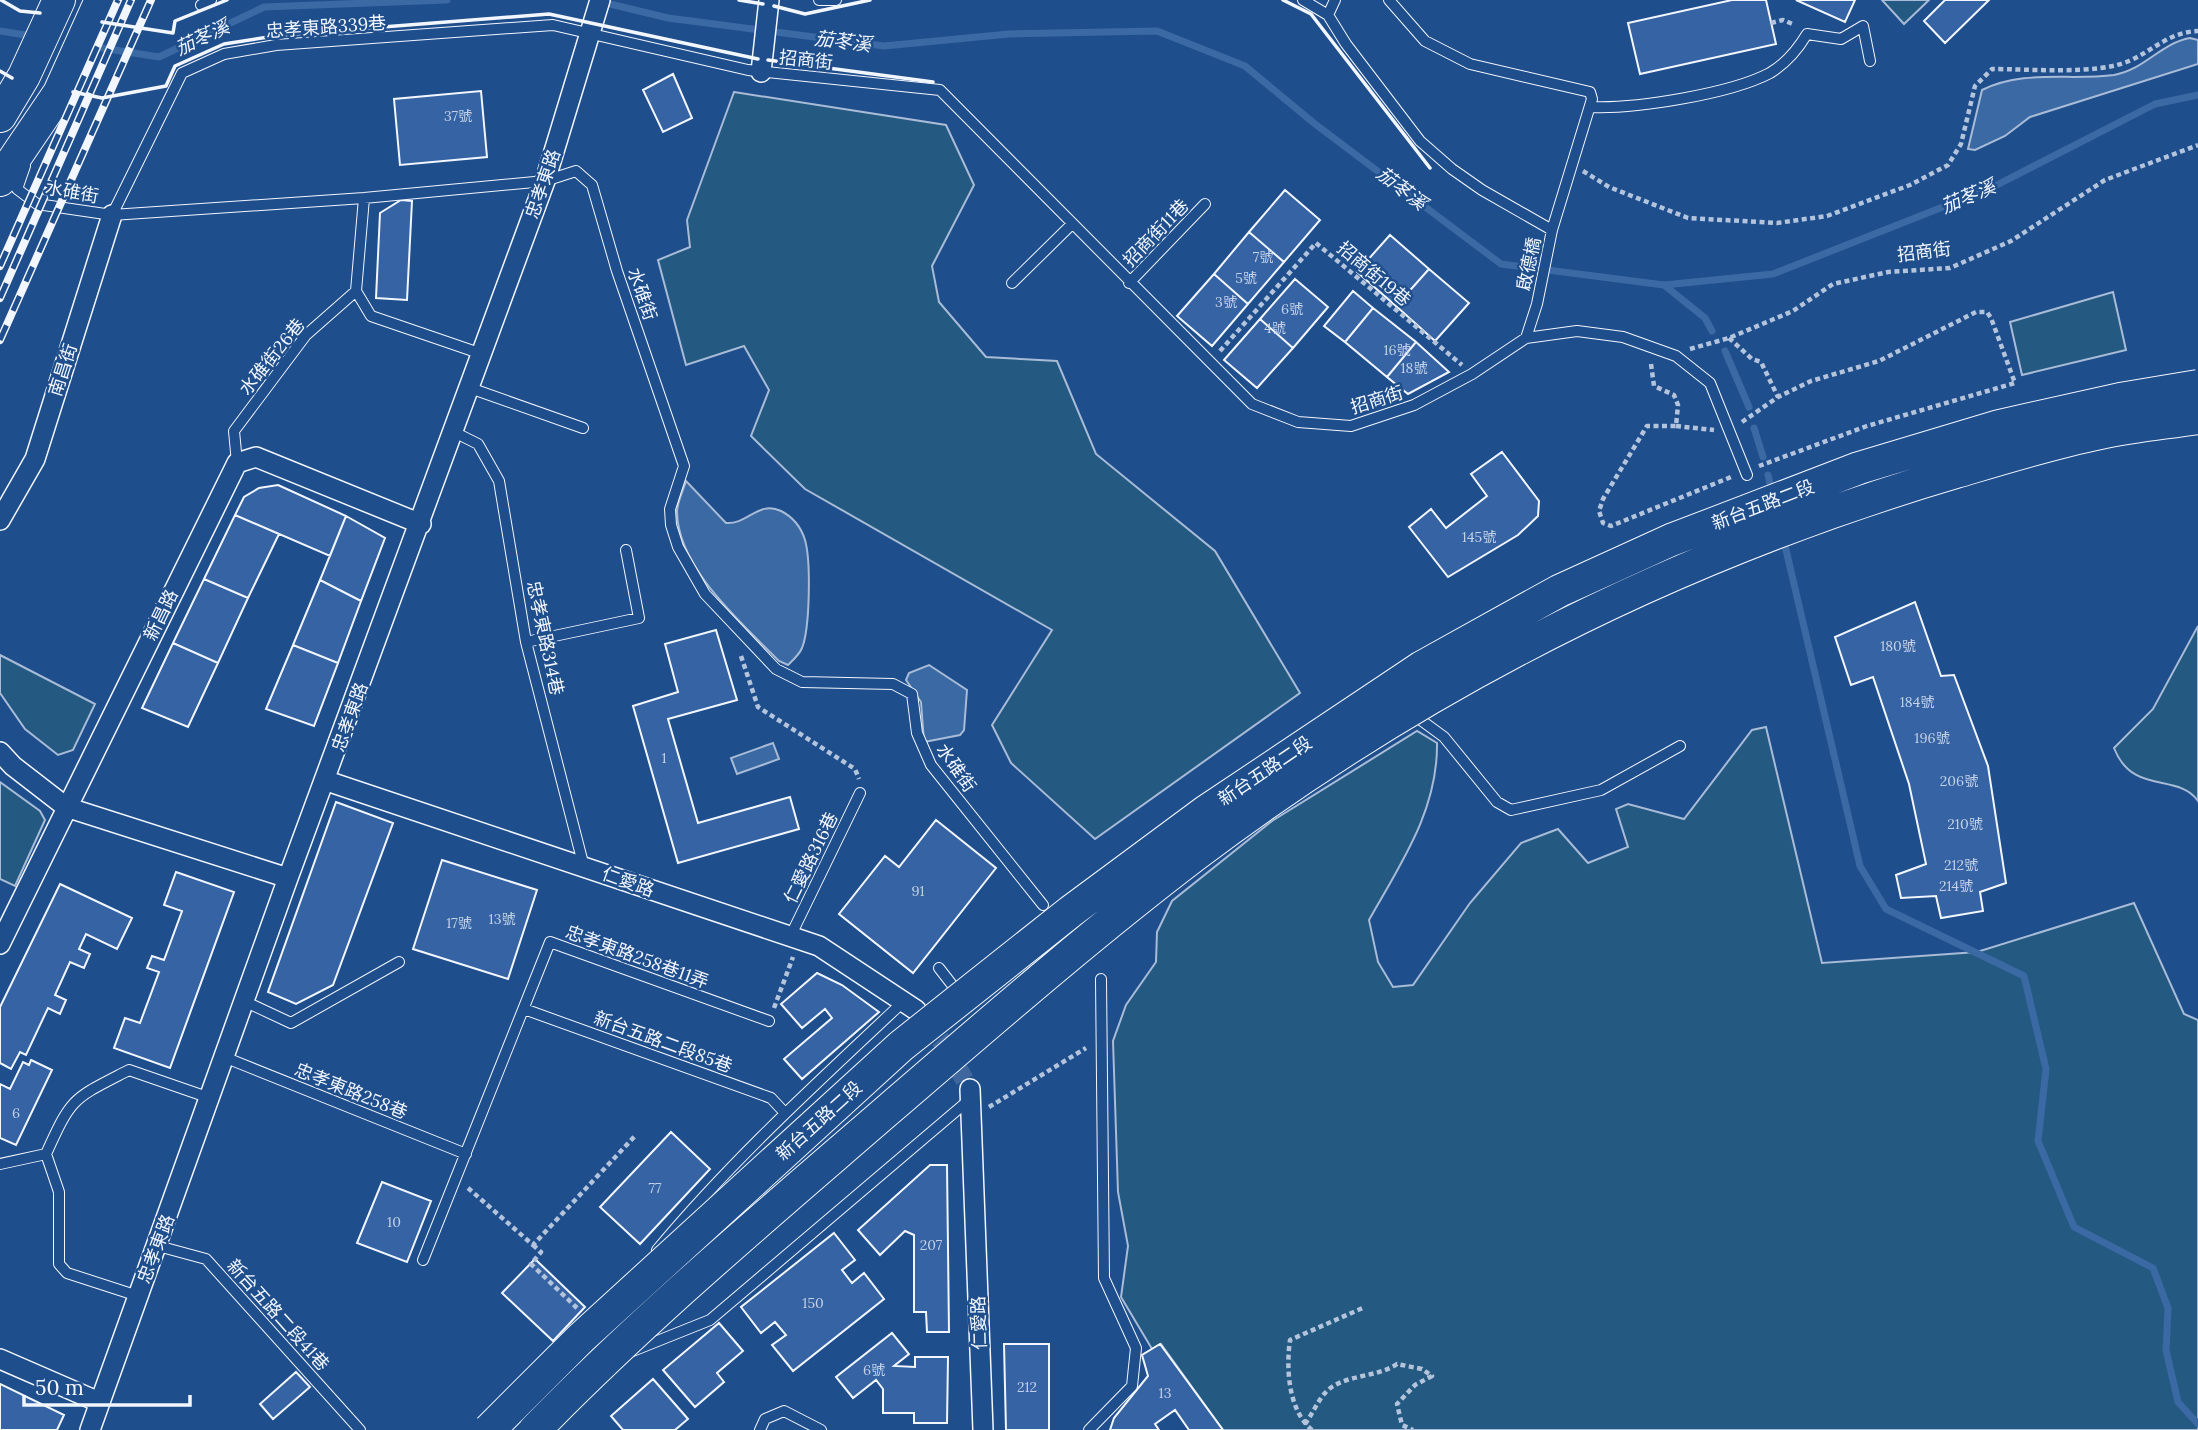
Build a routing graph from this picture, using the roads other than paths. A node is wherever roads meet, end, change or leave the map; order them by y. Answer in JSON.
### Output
{"nodes":[{"id":1,"x":101,"y":0,"type":"edge"},
{"id":2,"x":600,"y":0,"type":"edge"},
{"id":3,"x":769,"y":0,"type":"edge"},
{"id":4,"x":819,"y":0,"type":"edge"},
{"id":5,"x":836,"y":0,"type":"edge"},
{"id":6,"x":1303,"y":0,"type":"edge"},
{"id":7,"x":1335,"y":0,"type":"edge"},
{"id":8,"x":1389,"y":0,"type":"edge"},
{"id":9,"x":53,"y":13,"type":"edge"},
{"id":10,"x":1328,"y":15,"type":"junction"},
{"id":11,"x":592,"y":30,"type":"junction"},
{"id":12,"x":1870,"y":61,"type":"dead end"},
{"id":13,"x":761,"y":72,"type":"junction"},
{"id":14,"x":17,"y":106,"type":"edge"},
{"id":15,"x":1590,"y":107,"type":"junction"},
{"id":16,"x":0,"y":180,"type":"edge"},
{"id":17,"x":545,"y":181,"type":"junction"},
{"id":18,"x":364,"y":198,"type":"junction"},
{"id":19,"x":1205,"y":204,"type":"dead end"},
{"id":20,"x":113,"y":215,"type":"junction"},
{"id":21,"x":1071,"y":225,"type":"junction"},
{"id":22,"x":1552,"y":230,"type":"junction"},
{"id":23,"x":1012,"y":283,"type":"dead end"},
{"id":24,"x":1129,"y":283,"type":"junction"},
{"id":25,"x":356,"y":291,"type":"junction"},
{"id":26,"x":1526,"y":338,"type":"junction"},
{"id":27,"x":483,"y":354,"type":"junction"},
{"id":28,"x":2198,"y":386,"type":"edge"},
{"id":29,"x":470,"y":388,"type":"junction"},
{"id":30,"x":2198,"y":418,"type":"edge"},
{"id":31,"x":583,"y":428,"type":"dead end"},
{"id":32,"x":454,"y":432,"type":"junction"},
{"id":33,"x":237,"y":463,"type":"junction"},
{"id":34,"x":1744,"y":473,"type":"road end"},
{"id":35,"x":1863,"y":483,"type":"junction"},
{"id":36,"x":0,"y":520,"type":"edge"},
{"id":37,"x":421,"y":524,"type":"junction"},
{"id":38,"x":626,"y":550,"type":"dead end"},
{"id":39,"x":526,"y":642,"type":"junction"},
{"id":40,"x":1408,"y":710,"type":"junction"},
{"id":41,"x":1680,"y":747,"type":"dead end"},
{"id":42,"x":0,"y":752,"type":"edge"},
{"id":43,"x":327,"y":781,"type":"junction"},
{"id":44,"x":860,"y":793,"type":"road end"},
{"id":45,"x":66,"y":807,"type":"junction"},
{"id":46,"x":584,"y":867,"type":"junction"},
{"id":47,"x":288,"y":878,"type":"junction"},
{"id":48,"x":1043,"y":905,"type":"dead end"},
{"id":49,"x":795,"y":939,"type":"junction"},
{"id":50,"x":0,"y":944,"type":"edge"},
{"id":51,"x":399,"y":962,"type":"dead end"},
{"id":52,"x":939,"y":968,"type":"dead end"},
{"id":53,"x":1101,"y":979,"type":"dead end"},
{"id":54,"x":962,"y":998,"type":"junction"},
{"id":55,"x":246,"y":1002,"type":"junction"},
{"id":56,"x":909,"y":1006,"type":"joint"},
{"id":57,"x":524,"y":1009,"type":"junction"},
{"id":58,"x":769,"y":1021,"type":"road end"},
{"id":59,"x":225,"y":1057,"type":"junction"},
{"id":60,"x":971,"y":1094,"type":"joint"},
{"id":61,"x":211,"y":1098,"type":"junction"},
{"id":62,"x":785,"y":1113,"type":"junction"},
{"id":63,"x":46,"y":1154,"type":"junction"},
{"id":64,"x":466,"y":1154,"type":"junction"},
{"id":65,"x":0,"y":1164,"type":"edge"},
{"id":66,"x":158,"y":1246,"type":"junction"},
{"id":67,"x":651,"y":1257,"type":"dead end"},
{"id":68,"x":423,"y":1260,"type":"dead end"},
{"id":69,"x":642,"y":1266,"type":"dead end"},
{"id":70,"x":138,"y":1296,"type":"junction"},
{"id":71,"x":587,"y":1331,"type":"junction"},
{"id":72,"x":0,"y":1359,"type":"edge"},
{"id":73,"x":598,"y":1366,"type":"junction"},
{"id":74,"x":99,"y":1402,"type":"junction"},
{"id":75,"x":90,"y":1430,"type":"edge"},
{"id":76,"x":360,"y":1430,"type":"edge"},
{"id":77,"x":489,"y":1430,"type":"edge"},
{"id":78,"x":535,"y":1430,"type":"edge"},
{"id":79,"x":760,"y":1430,"type":"edge"},
{"id":80,"x":821,"y":1430,"type":"edge"},
{"id":81,"x":983,"y":1430,"type":"edge"},
{"id":82,"x":1089,"y":1430,"type":"edge"}],
"edges":[{"from":1,"to":14,"type":"main road"},
{"from":2,"to":11,"type":"street","name":"忠孝東路"},
{"from":3,"to":13,"type":"street"},
{"from":4,"to":5,"type":"lane"},
{"from":6,"to":10,"type":"lane"},
{"from":7,"to":10,"type":"lane"},
{"from":8,"to":15,"type":"lane"},
{"from":9,"to":14,"type":"main road"},
{"from":10,"to":22,"type":"lane"},
{"from":11,"to":13,"type":"lane","name":"招商街"},
{"from":11,"to":17,"type":"street","name":"忠孝東路"},
{"from":11,"to":20,"type":"lane","name":"忠孝東路339巷"},
{"from":12,"to":15,"type":"lane"},
{"from":13,"to":21,"type":"lane","name":"招商街"},
{"from":14,"to":16,"type":"main road"},
{"from":14,"to":20,"type":"lane","name":"水碓街"},
{"from":15,"to":22,"type":"lane","name":"啟德橋"},
{"from":17,"to":18,"type":"lane","name":"水碓街"},
{"from":17,"to":27,"type":"street","name":"忠孝東路"},
{"from":17,"to":48,"type":"lane","name":"水碓街"},
{"from":18,"to":20,"type":"lane","name":"水碓街"},
{"from":18,"to":25,"type":"lane"},
{"from":19,"to":24,"type":"lane","name":"招商街11巷"},
{"from":20,"to":36,"type":"street","name":"南昌街"},
{"from":21,"to":23,"type":"lane"},
{"from":21,"to":24,"type":"lane","name":"招商街"},
{"from":22,"to":26,"type":"lane","name":"啟德橋"},
{"from":24,"to":26,"type":"lane","name":"招商街"},
{"from":25,"to":27,"type":"lane"},
{"from":25,"to":33,"type":"lane","name":"水碓街26巷"},
{"from":26,"to":34,"type":"lane","name":"招商街"},
{"from":27,"to":29,"type":"street","name":"忠孝東路"},
{"from":28,"to":35,"type":"main road","name":"新台五路二段","bridge":true},
{"from":29,"to":31,"type":"lane"},
{"from":29,"to":32,"type":"street","name":"忠孝東路"},
{"from":30,"to":35,"type":"main road","name":"新台五路二段","bridge":true},
{"from":32,"to":37,"type":"street","name":"忠孝東路"},
{"from":32,"to":39,"type":"lane","name":"忠孝東路314巷"},
{"from":33,"to":37,"type":"street"},
{"from":33,"to":45,"type":"street","name":"新昌路"},
{"from":35,"to":40,"type":"main road","name":"新台五路二段","bridge":true},
{"from":35,"to":54,"type":"main road","name":"新台五路二段","bridge":true},
{"from":37,"to":43,"type":"street","name":"忠孝東路"},
{"from":38,"to":39,"type":"lane"},
{"from":39,"to":46,"type":"lane","name":"忠孝東路314巷"},
{"from":40,"to":41,"type":"lane"},
{"from":40,"to":73,"type":"main road","name":"新台五路二段","bridge":true},
{"from":42,"to":45,"type":"street"},
{"from":43,"to":46,"type":"street","name":"仁愛路"},
{"from":43,"to":47,"type":"street","name":"忠孝東路"},
{"from":44,"to":49,"type":"lane","name":"仁愛路316巷"},
{"from":45,"to":47,"type":"street"},
{"from":45,"to":50,"type":"street","name":"新昌路"},
{"from":46,"to":49,"type":"street","name":"仁愛路"},
{"from":47,"to":55,"type":"street","name":"忠孝東路"},
{"from":49,"to":56,"type":"street","name":"仁愛路"},
{"from":51,"to":55,"type":"lane"},
{"from":52,"to":54,"type":"lane"},
{"from":53,"to":82,"type":"lane"},
{"from":54,"to":71,"type":"main road","name":"新台五路二段","bridge":true},
{"from":55,"to":59,"type":"street","name":"忠孝東路"},
{"from":56,"to":62,"type":"lane"},
{"from":57,"to":58,"type":"lane","name":"忠孝東路258巷11弄"},
{"from":57,"to":62,"type":"lane","name":"新台五路二段85巷"},
{"from":57,"to":64,"type":"lane","name":"忠孝東路258巷11弄"},
{"from":59,"to":61,"type":"street","name":"忠孝東路"},
{"from":59,"to":64,"type":"lane","name":"忠孝東路258巷"},
{"from":60,"to":73,"type":"lane"},
{"from":60,"to":81,"type":"street","name":"仁愛路"},
{"from":61,"to":63,"type":"lane"},
{"from":61,"to":66,"type":"street","name":"忠孝東路"},
{"from":62,"to":67,"type":"lane"},
{"from":63,"to":65,"type":"lane"},
{"from":63,"to":70,"type":"lane"},
{"from":64,"to":68,"type":"lane","name":"忠孝東路258巷11弄"},
{"from":66,"to":70,"type":"street","name":"忠孝東路"},
{"from":66,"to":76,"type":"lane","name":"新台五路二段41巷"},
{"from":69,"to":71,"type":"lane"},
{"from":70,"to":74,"type":"street","name":"忠孝東路"},
{"from":71,"to":77,"type":"main road","name":"新台五路二段","bridge":true},
{"from":72,"to":74,"type":"street"},
{"from":73,"to":78,"type":"main road","name":"新台五路二段","bridge":true},
{"from":74,"to":75,"type":"street","name":"忠孝東路"},
{"from":79,"to":80,"type":"lane"}]}
